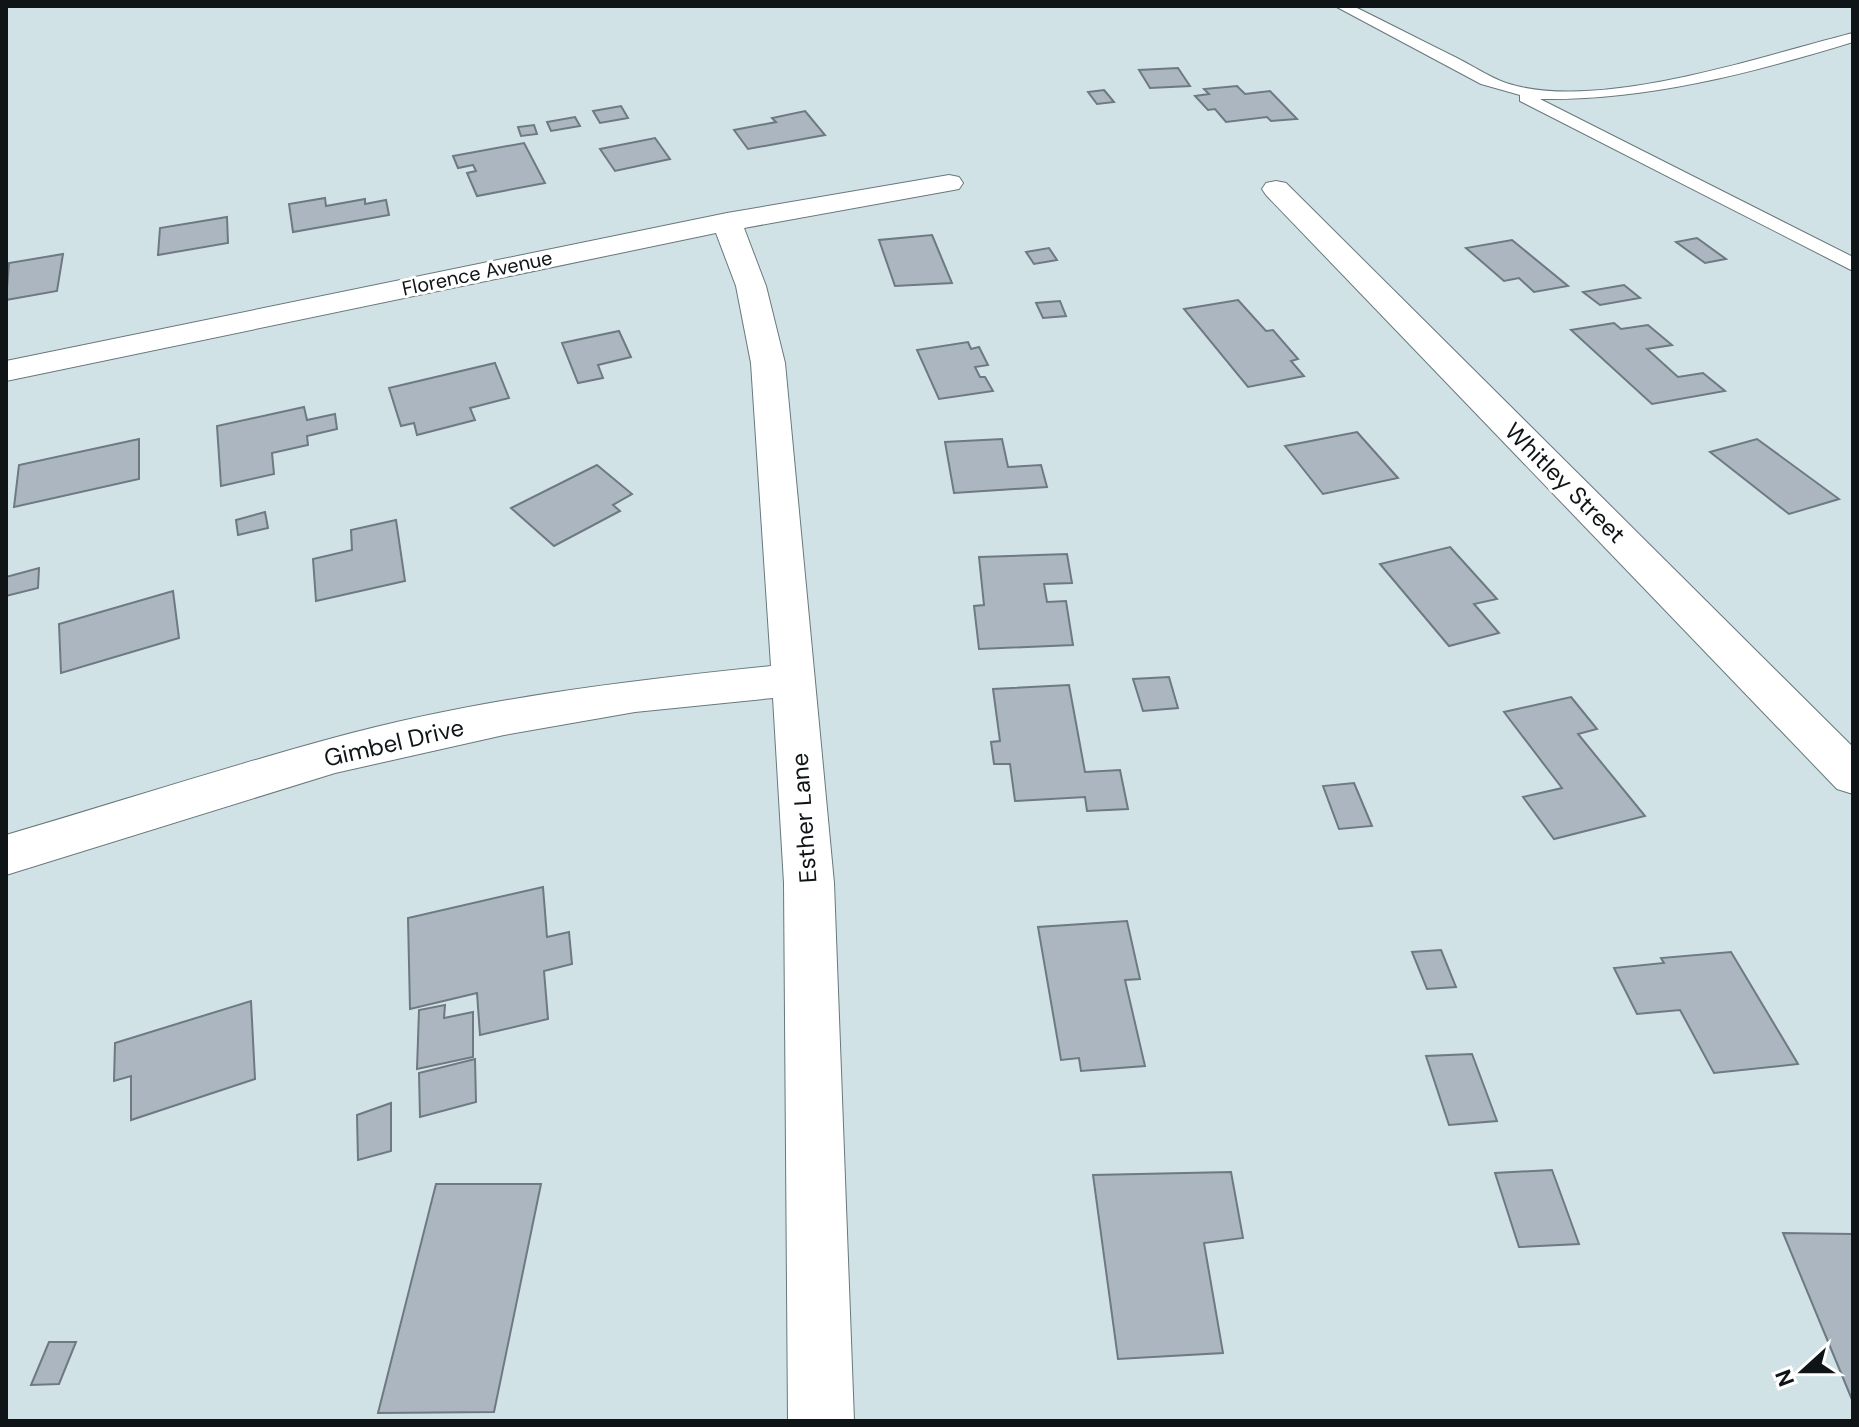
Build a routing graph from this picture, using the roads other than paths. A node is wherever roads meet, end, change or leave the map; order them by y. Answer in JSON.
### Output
{"nodes":[{"id":1,"x":1342,"y":6,"type":"edge"},
{"id":2,"x":1853,"y":37,"type":"edge"},
{"id":3,"x":1505,"y":88,"type":"junction"},
{"id":4,"x":949,"y":183,"type":"dead end"},
{"id":5,"x":1276,"y":189,"type":"dead end"},
{"id":6,"x":727,"y":222,"type":"junction"},
{"id":7,"x":1853,"y":265,"type":"edge"},
{"id":8,"x":6,"y":371,"type":"edge"},
{"id":9,"x":793,"y":680,"type":"junction"},
{"id":10,"x":1853,"y":776,"type":"edge"},
{"id":11,"x":6,"y":855,"type":"edge"},
{"id":12,"x":821,"y":1421,"type":"edge"}],
"edges":[{"from":1,"to":3,"type":"lane"},
{"from":2,"to":3,"type":"lane"},
{"from":3,"to":7,"type":"lane"},
{"from":4,"to":6,"type":"street","name":"Florence Avenue"},
{"from":5,"to":10,"type":"street","name":"Whitley Street"},
{"from":6,"to":8,"type":"street","name":"Florence Avenue"},
{"from":6,"to":9,"type":"street","name":"Esther Lane"},
{"from":9,"to":11,"type":"street","name":"Gimbel Drive"},
{"from":9,"to":12,"type":"street","name":"Esther Lane"}]}
